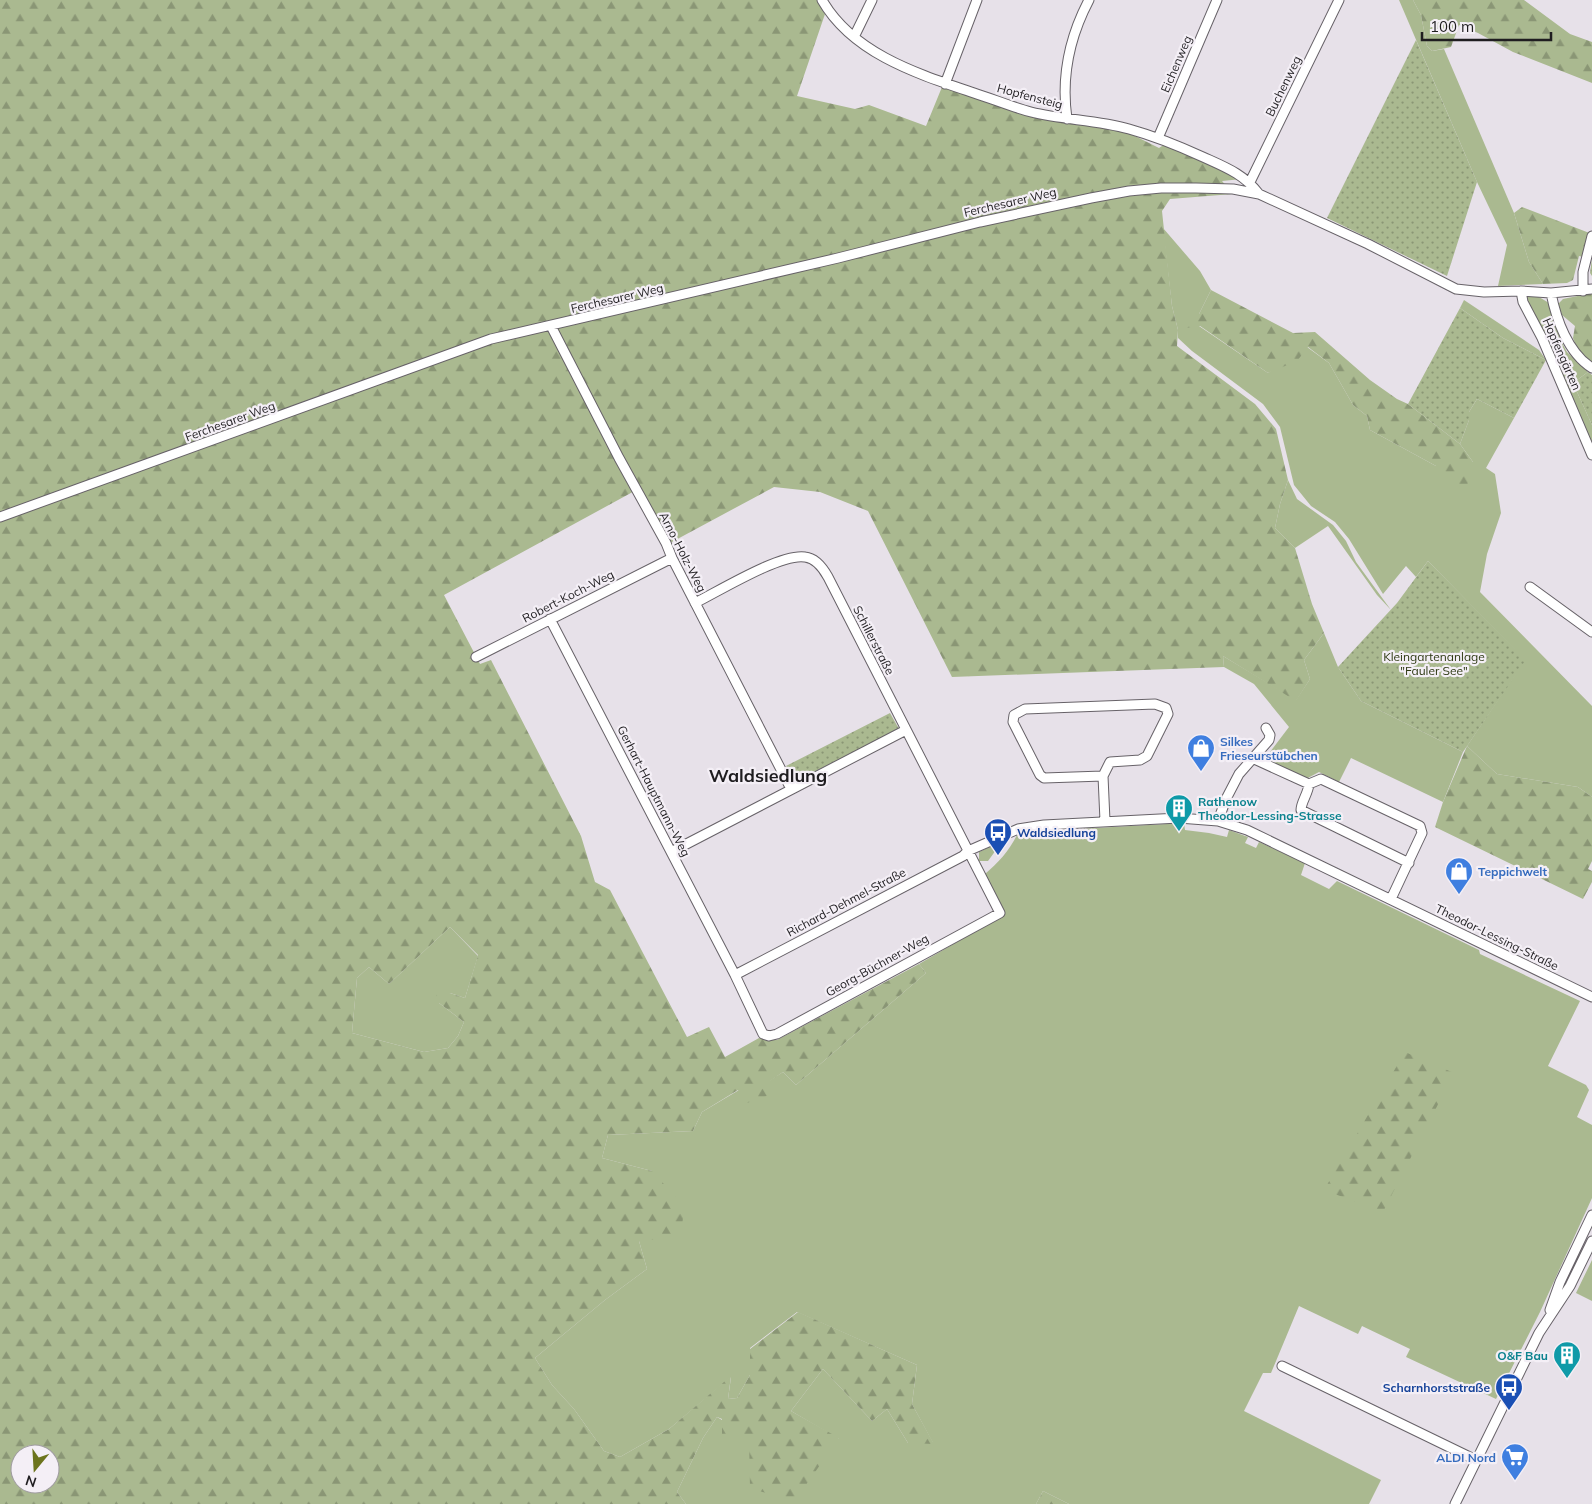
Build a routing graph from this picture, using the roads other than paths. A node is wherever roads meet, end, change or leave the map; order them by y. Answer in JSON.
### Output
{"nodes":[{"id":1,"x":822,"y":0,"type":"edge"},
{"id":2,"x":872,"y":0,"type":"edge"},
{"id":3,"x":977,"y":0,"type":"edge"},
{"id":4,"x":1089,"y":0,"type":"edge"},
{"id":5,"x":1217,"y":0,"type":"edge"},
{"id":6,"x":1339,"y":0,"type":"edge"},
{"id":7,"x":854,"y":37,"type":"junction"},
{"id":8,"x":946,"y":84,"type":"junction"},
{"id":9,"x":1067,"y":119,"type":"junction"},
{"id":10,"x":1158,"y":138,"type":"junction"},
{"id":11,"x":1250,"y":182,"type":"junction"},
{"id":12,"x":1259,"y":194,"type":"junction"},
{"id":13,"x":1592,"y":236,"type":"edge"},
{"id":14,"x":1587,"y":290,"type":"edge"},
{"id":15,"x":1526,"y":291,"type":"junction"},
{"id":16,"x":1551,"y":293,"type":"junction"},
{"id":17,"x":551,"y":326,"type":"junction"},
{"id":18,"x":1592,"y":368,"type":"edge"},
{"id":19,"x":1592,"y":455,"type":"edge"},
{"id":20,"x":0,"y":517,"type":"edge"},
{"id":21,"x":672,"y":558,"type":"junction"},
{"id":22,"x":1530,"y":587,"type":"dead end"},
{"id":23,"x":695,"y":603,"type":"junction"},
{"id":24,"x":550,"y":619,"type":"junction"},
{"id":25,"x":1592,"y":632,"type":"edge"},
{"id":26,"x":476,"y":657,"type":"dead end"},
{"id":27,"x":1266,"y":728,"type":"dead end"},
{"id":28,"x":906,"y":730,"type":"junction"},
{"id":29,"x":1252,"y":758,"type":"junction"},
{"id":30,"x":1103,"y":776,"type":"junction"},
{"id":31,"x":1309,"y":784,"type":"junction"},
{"id":32,"x":791,"y":789,"type":"junction"},
{"id":33,"x":1105,"y":821,"type":"junction"},
{"id":34,"x":1218,"y":821,"type":"junction"},
{"id":35,"x":968,"y":851,"type":"junction"},
{"id":36,"x":671,"y":852,"type":"junction"},
{"id":37,"x":1409,"y":862,"type":"junction"},
{"id":38,"x":1391,"y":900,"type":"junction"},
{"id":39,"x":735,"y":975,"type":"junction"},
{"id":40,"x":1592,"y":997,"type":"edge"},
{"id":41,"x":1592,"y":1215,"type":"edge"},
{"id":42,"x":1592,"y":1241,"type":"edge"},
{"id":43,"x":1546,"y":1322,"type":"junction"},
{"id":44,"x":1282,"y":1366,"type":"dead end"},
{"id":45,"x":1476,"y":1460,"type":"junction"},
{"id":46,"x":1455,"y":1504,"type":"edge"}],
"edges":[{"from":1,"to":7,"type":"street","name":"Hopfensteig"},
{"from":2,"to":7,"type":"street"},
{"from":3,"to":8,"type":"street"},
{"from":4,"to":9,"type":"street"},
{"from":5,"to":10,"type":"street","name":"Eichenweg"},
{"from":6,"to":11,"type":"street","name":"Buchenweg"},
{"from":7,"to":8,"type":"street","name":"Hopfensteig"},
{"from":8,"to":9,"type":"street","name":"Hopfensteig"},
{"from":9,"to":10,"type":"street","name":"Hopfensteig"},
{"from":10,"to":11,"type":"street","name":"Hopfensteig"},
{"from":11,"to":12,"type":"street","name":"Ferchesarer Weg"},
{"from":12,"to":15,"type":"street","name":"Ferchesarer Weg"},
{"from":12,"to":17,"type":"street","name":"Ferchesarer Weg"},
{"from":13,"to":14,"type":"street"},
{"from":14,"to":16,"type":"street","name":"Ferchesarer Weg"},
{"from":15,"to":16,"type":"street","name":"Ferchesarer Weg"},
{"from":15,"to":19,"type":"street","name":"Hopfengärten"},
{"from":16,"to":18,"type":"street"},
{"from":17,"to":20,"type":"street","name":"Ferchesarer Weg"},
{"from":17,"to":21,"type":"street","name":"Arno-Holz-Weg"},
{"from":21,"to":23,"type":"street","name":"Arno-Holz-Weg"},
{"from":21,"to":24,"type":"street","name":"Robert-Koch-Weg"},
{"from":22,"to":25,"type":"street"},
{"from":23,"to":28,"type":"street","name":"Schillerstraße"},
{"from":23,"to":32,"type":"street","name":"Arno-Holz-Weg"},
{"from":24,"to":26,"type":"street","name":"Robert-Koch-Weg"},
{"from":24,"to":36,"type":"street","name":"Gerhart-Hauptmann-Weg"},
{"from":27,"to":29,"type":"street"},
{"from":28,"to":32,"type":"street"},
{"from":28,"to":35,"type":"street","name":"Schillerstraße"},
{"from":29,"to":31,"type":"street"},
{"from":29,"to":34,"type":"street"},
{"from":30,"to":30,"type":"street"},
{"from":30,"to":33,"type":"street"},
{"from":31,"to":37,"type":"street"},
{"from":31,"to":37,"type":"street"},
{"from":32,"to":36,"type":"street"},
{"from":33,"to":34,"type":"street","name":"Theodor-Lessing-Straße"},
{"from":33,"to":35,"type":"street","name":"Theodor-Lessing-Straße"},
{"from":34,"to":38,"type":"street","name":"Theodor-Lessing-Straße"},
{"from":35,"to":39,"type":"street","name":"Richard-Dehmel-Straße"},
{"from":35,"to":39,"type":"street","name":"Georg-Büchner-Weg"},
{"from":36,"to":39,"type":"street","name":"Gerhart-Hauptmann-Weg"},
{"from":37,"to":38,"type":"street"},
{"from":38,"to":40,"type":"street","name":"Theodor-Lessing-Straße"},
{"from":41,"to":43,"type":"street"},
{"from":42,"to":43,"type":"street"},
{"from":43,"to":45,"type":"street"},
{"from":44,"to":45,"type":"street"},
{"from":45,"to":46,"type":"street"}]}
